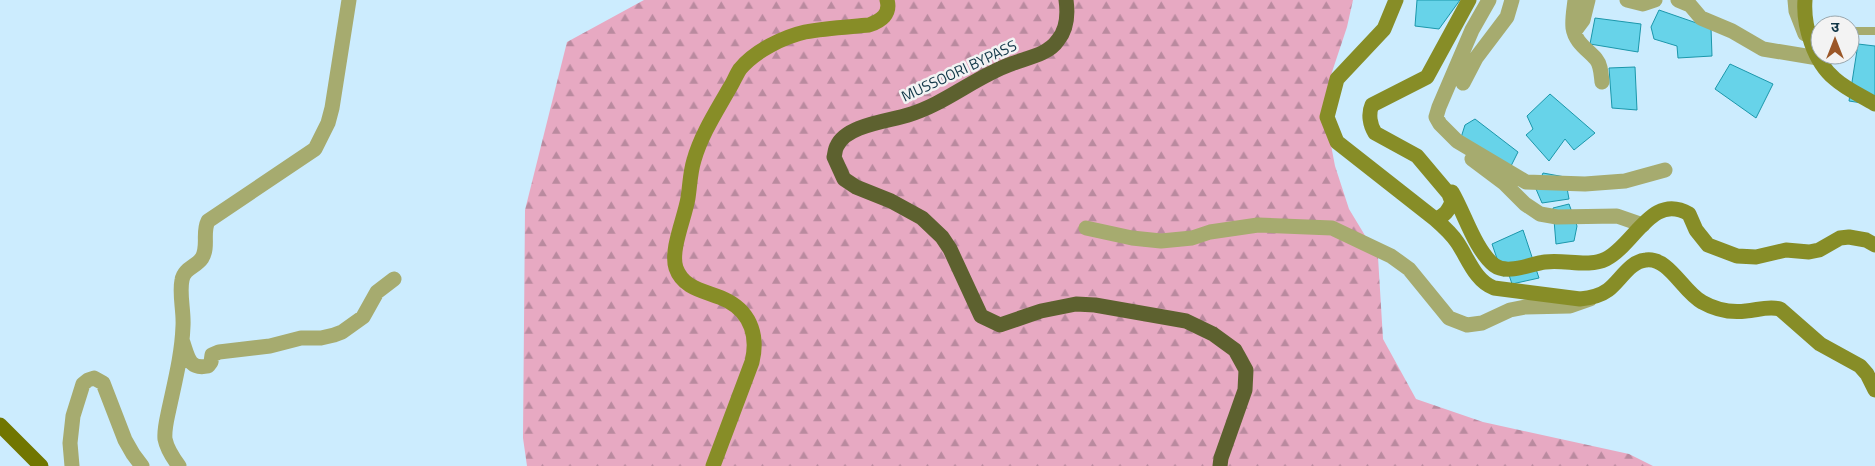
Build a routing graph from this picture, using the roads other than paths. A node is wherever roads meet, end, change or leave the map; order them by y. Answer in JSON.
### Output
{"nodes":[{"id":1,"x":349,"y":0,"type":"edge"},
{"id":2,"x":887,"y":0,"type":"edge"},
{"id":3,"x":1066,"y":0,"type":"edge"},
{"id":4,"x":1396,"y":0,"type":"edge"},
{"id":5,"x":1469,"y":0,"type":"edge"},
{"id":6,"x":1489,"y":0,"type":"edge"},
{"id":7,"x":1512,"y":0,"type":"edge"},
{"id":8,"x":1575,"y":0,"type":"edge"},
{"id":9,"x":1588,"y":0,"type":"edge"},
{"id":10,"x":1626,"y":0,"type":"edge"},
{"id":11,"x":1655,"y":0,"type":"edge"},
{"id":12,"x":1678,"y":0,"type":"edge"},
{"id":13,"x":1795,"y":0,"type":"edge"},
{"id":14,"x":1805,"y":0,"type":"edge"},
{"id":15,"x":1810,"y":23,"type":"edge"},
{"id":16,"x":1860,"y":31,"type":"edge"},
{"id":17,"x":1574,"y":32,"type":"junction"},
{"id":18,"x":1875,"y":32,"type":"edge"},
{"id":19,"x":1810,"y":44,"type":"edge"},
{"id":20,"x":1810,"y":52,"type":"edge"},
{"id":21,"x":1824,"y":65,"type":"edge"},
{"id":22,"x":1602,"y":82,"type":"dead end"},
{"id":23,"x":1463,"y":83,"type":"dead end"},
{"id":24,"x":1875,"y":104,"type":"edge"},
{"id":25,"x":1440,"y":124,"type":"junction"},
{"id":26,"x":1665,"y":170,"type":"dead end"},
{"id":27,"x":1435,"y":177,"type":"junction"},
{"id":28,"x":1435,"y":219,"type":"junction"},
{"id":29,"x":1643,"y":225,"type":"junction"},
{"id":30,"x":1086,"y":228,"type":"dead end"},
{"id":31,"x":1875,"y":245,"type":"edge"},
{"id":32,"x":394,"y":279,"type":"dead end"},
{"id":33,"x":1594,"y":297,"type":"junction"},
{"id":34,"x":182,"y":340,"type":"junction"},
{"id":35,"x":1875,"y":390,"type":"edge"},
{"id":36,"x":0,"y":425,"type":"edge"},
{"id":37,"x":41,"y":466,"type":"edge"},
{"id":38,"x":72,"y":466,"type":"edge"},
{"id":39,"x":142,"y":466,"type":"edge"},
{"id":40,"x":179,"y":466,"type":"edge"},
{"id":41,"x":712,"y":466,"type":"edge"},
{"id":42,"x":1220,"y":466,"type":"edge"}],
"edges":[{"from":1,"to":34,"type":"street"},
{"from":2,"to":41,"type":"street"},
{"from":3,"to":42,"type":"highway","name":"MUSSOORI BYPASS"},
{"from":4,"to":28,"type":"street"},
{"from":5,"to":27,"type":"street"},
{"from":6,"to":25,"type":"street"},
{"from":7,"to":23,"type":"street"},
{"from":8,"to":17,"type":"street"},
{"from":9,"to":17,"type":"street"},
{"from":10,"to":11,"type":"street"},
{"from":12,"to":20,"type":"street"},
{"from":13,"to":19,"type":"street"},
{"from":14,"to":15,"type":"street"},
{"from":16,"to":18,"type":"lane"},
{"from":17,"to":22,"type":"street"},
{"from":21,"to":24,"type":"street"},
{"from":25,"to":26,"type":"street"},
{"from":25,"to":29,"type":"street"},
{"from":27,"to":28,"type":"street"},
{"from":27,"to":29,"type":"street"},
{"from":28,"to":33,"type":"street"},
{"from":29,"to":31,"type":"street"},
{"from":30,"to":33,"type":"street"},
{"from":32,"to":34,"type":"street"},
{"from":33,"to":35,"type":"street"},
{"from":34,"to":40,"type":"street"},
{"from":36,"to":37,"type":"main road"},
{"from":38,"to":39,"type":"street"}]}
